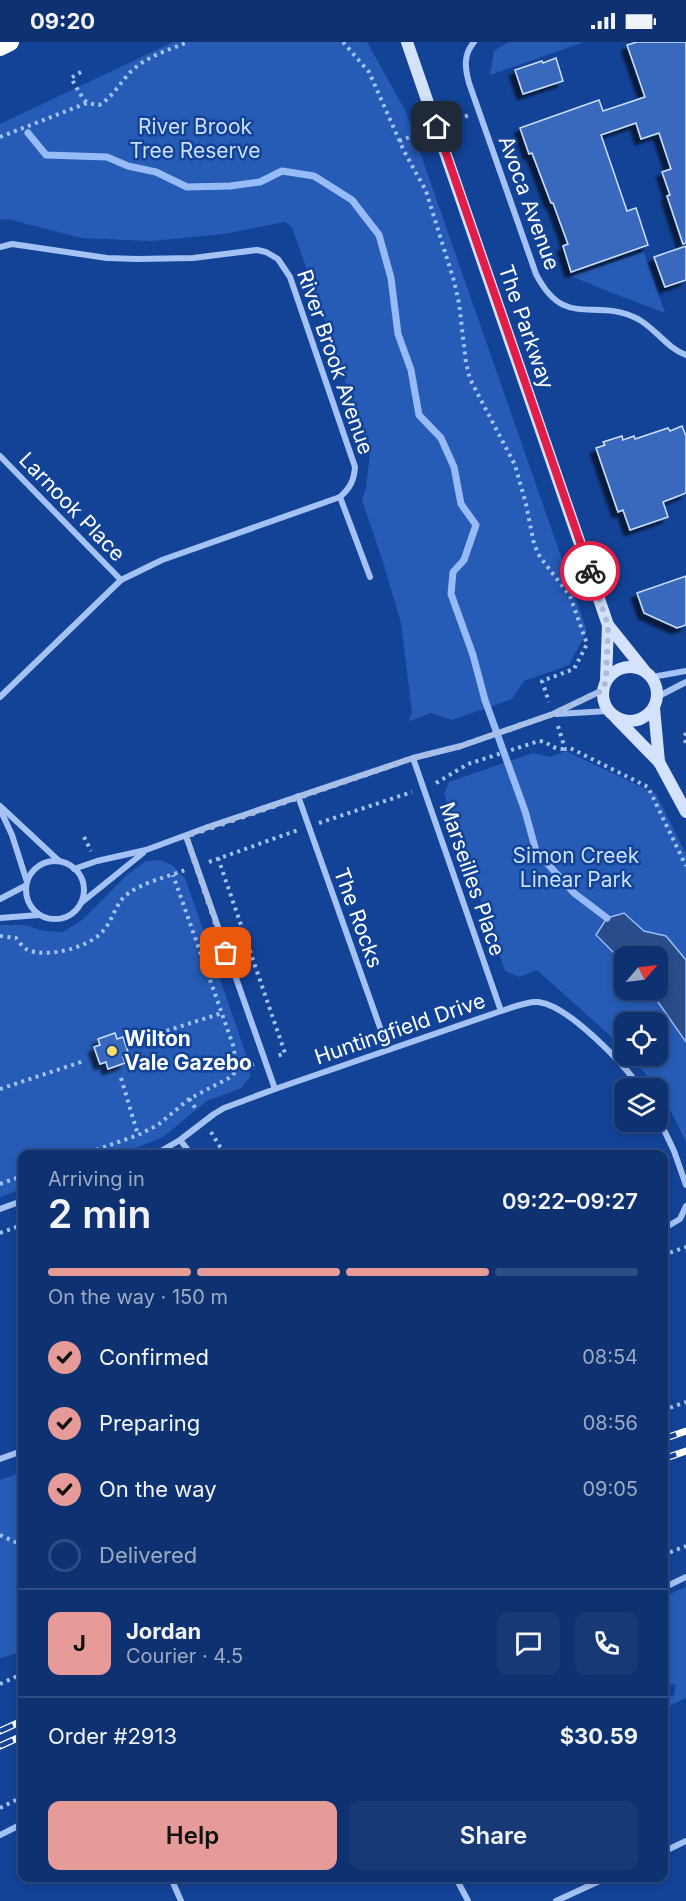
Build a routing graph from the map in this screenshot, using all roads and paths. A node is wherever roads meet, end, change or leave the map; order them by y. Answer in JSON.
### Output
{"nodes":[{"id":1,"x":10,"y":42,"type":"edge"},
{"id":2,"x":188,"y":42,"type":"edge"},
{"id":3,"x":343,"y":42,"type":"edge"},
{"id":4,"x":407,"y":42,"type":"edge"},
{"id":5,"x":474,"y":42,"type":"edge"},
{"id":6,"x":0,"y":47,"type":"edge"},
{"id":7,"x":81,"y":72,"type":"dead end"},
{"id":8,"x":87,"y":103,"type":"junction"},
{"id":9,"x":0,"y":137,"type":"edge"},
{"id":10,"x":0,"y":247,"type":"edge"},
{"id":11,"x":686,"y":355,"type":"edge"},
{"id":12,"x":0,"y":456,"type":"edge"},
{"id":13,"x":340,"y":497,"type":"junction"},
{"id":14,"x":370,"y":577,"type":"dead end"},
{"id":15,"x":121,"y":580,"type":"junction"},
{"id":16,"x":608,"y":625,"type":"junction"},
{"id":17,"x":686,"y":671,"type":"edge"},
{"id":18,"x":648,"y":673,"type":"junction"},
{"id":19,"x":686,"y":682,"type":"edge"},
{"id":20,"x":604,"y":685,"type":"junction"},
{"id":21,"x":0,"y":698,"type":"edge"},
{"id":22,"x":656,"y":702,"type":"junction"},
{"id":23,"x":553,"y":714,"type":"junction"},
{"id":24,"x":612,"y":714,"type":"junction"},
{"id":25,"x":686,"y":733,"type":"edge"},
{"id":26,"x":686,"y":743,"type":"edge"},
{"id":27,"x":565,"y":749,"type":"junction"},
{"id":28,"x":413,"y":758,"type":"junction"},
{"id":29,"x":659,"y":762,"type":"junction"},
{"id":30,"x":423,"y":788,"type":"junction"},
{"id":31,"x":298,"y":796,"type":"junction"},
{"id":32,"x":0,"y":808,"type":"edge"},
{"id":33,"x":686,"y":812,"type":"edge"},
{"id":34,"x":309,"y":827,"type":"junction"},
{"id":35,"x":186,"y":836,"type":"junction"},
{"id":36,"x":146,"y":850,"type":"junction"},
{"id":37,"x":218,"y":858,"type":"junction"},
{"id":38,"x":59,"y":861,"type":"junction"},
{"id":39,"x":196,"y":866,"type":"junction"},
{"id":40,"x":686,"y":866,"type":"edge"},
{"id":41,"x":74,"y":869,"type":"junction"},
{"id":42,"x":173,"y":875,"type":"junction"},
{"id":43,"x":26,"y":884,"type":"junction"},
{"id":44,"x":0,"y":899,"type":"edge"},
{"id":45,"x":81,"y":903,"type":"junction"},
{"id":46,"x":40,"y":915,"type":"junction"},
{"id":47,"x":0,"y":918,"type":"edge"},
{"id":48,"x":0,"y":936,"type":"edge"},
{"id":49,"x":501,"y":1011,"type":"junction"},
{"id":50,"x":222,"y":1013,"type":"junction"},
{"id":51,"x":138,"y":1040,"type":"dead end"},
{"id":52,"x":388,"y":1050,"type":"junction"},
{"id":53,"x":84,"y":1061,"type":"dead end"},
{"id":54,"x":265,"y":1061,"type":"junction"},
{"id":55,"x":237,"y":1068,"type":"junction"},
{"id":56,"x":122,"y":1078,"type":"dead end"},
{"id":57,"x":632,"y":1078,"type":"edge"},
{"id":58,"x":0,"y":1089,"type":"edge"},
{"id":59,"x":275,"y":1089,"type":"junction"},
{"id":60,"x":665,"y":1132,"type":"edge"},
{"id":61,"x":138,"y":1136,"type":"junction"},
{"id":62,"x":180,"y":1140,"type":"junction"},
{"id":63,"x":97,"y":1150,"type":"edge"},
{"id":64,"x":163,"y":1150,"type":"edge"},
{"id":65,"x":188,"y":1150,"type":"edge"},
{"id":66,"x":18,"y":1177,"type":"edge"},
{"id":67,"x":0,"y":1184,"type":"edge"},
{"id":68,"x":686,"y":1185,"type":"edge"},
{"id":69,"x":18,"y":1202,"type":"edge"},
{"id":70,"x":686,"y":1206,"type":"edge"},
{"id":71,"x":0,"y":1209,"type":"edge"},
{"id":72,"x":18,"y":1226,"type":"edge"},
{"id":73,"x":668,"y":1226,"type":"edge"},
{"id":74,"x":0,"y":1233,"type":"edge"},
{"id":75,"x":686,"y":1247,"type":"edge"},
{"id":76,"x":668,"y":1253,"type":"edge"},
{"id":77,"x":686,"y":1402,"type":"edge"},
{"id":78,"x":668,"y":1408,"type":"edge"},
{"id":79,"x":18,"y":1452,"type":"edge"},
{"id":80,"x":0,"y":1459,"type":"edge"},
{"id":81,"x":0,"y":1535,"type":"edge"},
{"id":82,"x":18,"y":1543,"type":"edge"},
{"id":83,"x":686,"y":1546,"type":"edge"},
{"id":84,"x":668,"y":1553,"type":"edge"},
{"id":85,"x":686,"y":1577,"type":"edge"},
{"id":86,"x":668,"y":1586,"type":"edge"},
{"id":87,"x":18,"y":1676,"type":"edge"},
{"id":88,"x":0,"y":1684,"type":"edge"},
{"id":89,"x":18,"y":1799,"type":"edge"},
{"id":90,"x":0,"y":1808,"type":"edge"},
{"id":91,"x":18,"y":1826,"type":"edge"},
{"id":92,"x":0,"y":1835,"type":"edge"},
{"id":93,"x":686,"y":1841,"type":"edge"},
{"id":94,"x":668,"y":1850,"type":"edge"},
{"id":95,"x":173,"y":1882,"type":"edge"},
{"id":96,"x":458,"y":1882,"type":"edge"},
{"id":97,"x":597,"y":1882,"type":"edge"},
{"id":98,"x":181,"y":1901,"type":"edge"},
{"id":99,"x":468,"y":1901,"type":"edge"},
{"id":100,"x":556,"y":1901,"type":"edge"}],
"edges":[{"from":1,"to":6,"type":"highway"},
{"from":2,"to":8,"type":"path"},
{"from":3,"to":23,"type":"path"},
{"from":4,"to":16,"type":"street","name":"The Parkway"},
{"from":5,"to":11,"type":"street","name":"Avoca Avenue"},
{"from":7,"to":8,"type":"path"},
{"from":8,"to":9,"type":"path"},
{"from":10,"to":13,"type":"street","name":"River Brook Avenue"},
{"from":12,"to":15,"type":"street","name":"Larnook Place"},
{"from":13,"to":14,"type":"street"},
{"from":13,"to":15,"type":"street"},
{"from":15,"to":21,"type":"street"},
{"from":16,"to":18,"type":"street","name":"The Parkway"},
{"from":16,"to":20,"type":"street","name":"The Parkway"},
{"from":17,"to":18,"type":"street"},
{"from":18,"to":20,"type":"street"},
{"from":18,"to":22,"type":"street"},
{"from":19,"to":22,"type":"street"},
{"from":20,"to":23,"type":"street"},
{"from":20,"to":24,"type":"street"},
{"from":22,"to":24,"type":"street"},
{"from":22,"to":29,"type":"street"},
{"from":23,"to":24,"type":"street"},
{"from":23,"to":27,"type":"path"},
{"from":23,"to":28,"type":"street"},
{"from":24,"to":29,"type":"street"},
{"from":25,"to":26,"type":"path"},
{"from":27,"to":30,"type":"path"},
{"from":27,"to":40,"type":"path"},
{"from":28,"to":30,"type":"street","name":"Marseilles Place"},
{"from":28,"to":31,"type":"street"},
{"from":29,"to":33,"type":"street"},
{"from":30,"to":34,"type":"path"},
{"from":30,"to":49,"type":"street","name":"Marseilles Place"},
{"from":31,"to":34,"type":"street","name":"The Rocks"},
{"from":31,"to":35,"type":"street"},
{"from":32,"to":38,"type":"street"},
{"from":32,"to":43,"type":"street"},
{"from":34,"to":37,"type":"path"},
{"from":34,"to":52,"type":"street","name":"The Rocks"},
{"from":35,"to":36,"type":"street"},
{"from":35,"to":39,"type":"street"},
{"from":36,"to":41,"type":"street"},
{"from":36,"to":45,"type":"street"},
{"from":37,"to":39,"type":"path"},
{"from":37,"to":54,"type":"path"},
{"from":38,"to":41,"type":"street"},
{"from":38,"to":43,"type":"street"},
{"from":39,"to":42,"type":"path"},
{"from":39,"to":54,"type":"street"},
{"from":41,"to":45,"type":"street"},
{"from":42,"to":48,"type":"path"},
{"from":42,"to":50,"type":"path"},
{"from":43,"to":44,"type":"street"},
{"from":43,"to":46,"type":"street"},
{"from":45,"to":46,"type":"street"},
{"from":46,"to":47,"type":"street"},
{"from":49,"to":52,"type":"street","name":"Huntingfield Drive"},
{"from":49,"to":57,"type":"street","name":"Huntingfield Drive"},
{"from":50,"to":51,"type":"path"},
{"from":50,"to":55,"type":"path"},
{"from":52,"to":59,"type":"street","name":"Huntingfield Drive"},
{"from":53,"to":58,"type":"path"},
{"from":54,"to":55,"type":"path"},
{"from":54,"to":59,"type":"street"},
{"from":55,"to":61,"type":"path"},
{"from":56,"to":61,"type":"path"},
{"from":59,"to":62,"type":"street","name":"Huntingfield Drive"},
{"from":60,"to":68,"type":"street"},
{"from":61,"to":63,"type":"path"},
{"from":62,"to":64,"type":"street","name":"Huntingfield Drive"},
{"from":62,"to":65,"type":"street"},
{"from":66,"to":67,"type":"path"},
{"from":69,"to":71,"type":"street"},
{"from":70,"to":73,"type":"street"},
{"from":72,"to":74,"type":"path"},
{"from":75,"to":76,"type":"path"},
{"from":77,"to":78,"type":"path"},
{"from":79,"to":80,"type":"street"},
{"from":81,"to":82,"type":"path"},
{"from":83,"to":84,"type":"path"},
{"from":85,"to":86,"type":"street"},
{"from":87,"to":88,"type":"path"},
{"from":89,"to":90,"type":"path"},
{"from":91,"to":92,"type":"street"},
{"from":93,"to":94,"type":"street"},
{"from":95,"to":98,"type":"street"},
{"from":96,"to":99,"type":"street"},
{"from":97,"to":100,"type":"street"}]}
